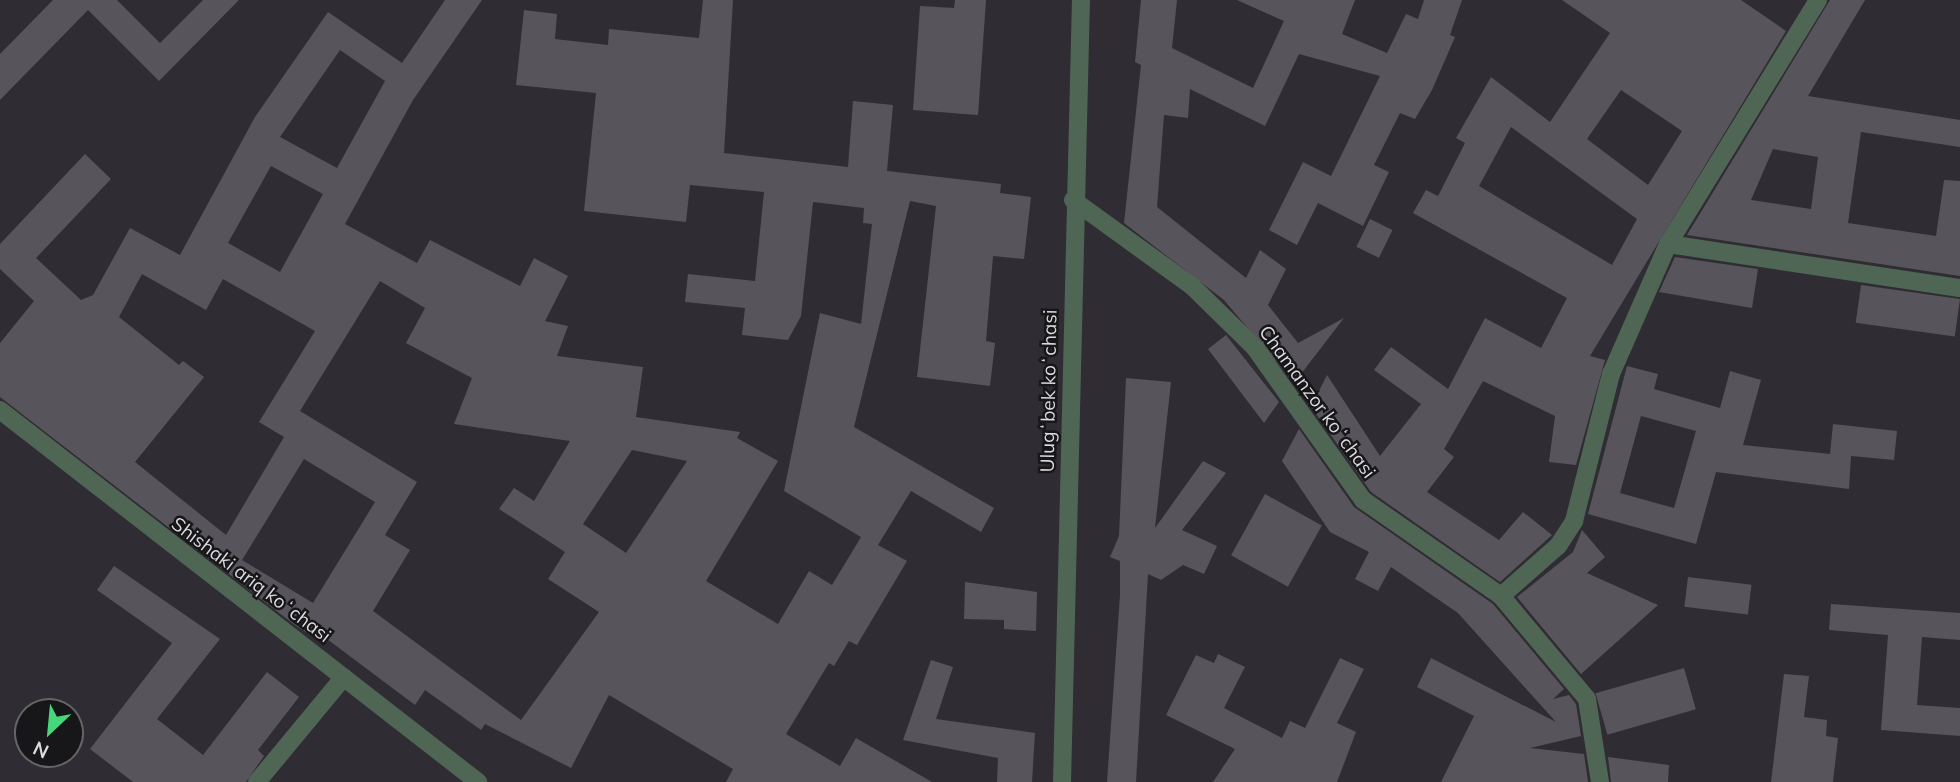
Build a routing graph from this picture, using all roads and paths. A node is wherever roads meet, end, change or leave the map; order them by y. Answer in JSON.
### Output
{"nodes":[{"id":1,"x":1081,"y":0,"type":"edge"},
{"id":2,"x":1818,"y":0,"type":"edge"},
{"id":3,"x":1073,"y":200,"type":"junction"},
{"id":4,"x":1668,"y":244,"type":"junction"},
{"id":5,"x":1960,"y":288,"type":"edge"},
{"id":6,"x":0,"y":410,"type":"edge"},
{"id":7,"x":1501,"y":596,"type":"junction"},
{"id":8,"x":344,"y":677,"type":"junction"},
{"id":9,"x":257,"y":782,"type":"edge"},
{"id":10,"x":478,"y":782,"type":"edge"},
{"id":11,"x":1062,"y":782,"type":"edge"},
{"id":12,"x":1600,"y":782,"type":"edge"}],
"edges":[{"from":1,"to":3,"type":"street","name":"Ulugʻbek koʻchasi"},
{"from":2,"to":4,"type":"street"},
{"from":3,"to":7,"type":"street","name":"Chamanzor koʻchasi"},
{"from":3,"to":11,"type":"street","name":"Ulugʻbek koʻchasi"},
{"from":4,"to":5,"type":"street"},
{"from":4,"to":7,"type":"street"},
{"from":6,"to":8,"type":"street","name":"Shishaki ariq koʻchasi"},
{"from":7,"to":12,"type":"street","name":"Chamanzor koʻchasi"},
{"from":8,"to":9,"type":"street"},
{"from":8,"to":10,"type":"street","name":"Shishaki ariq koʻchasi"}]}
